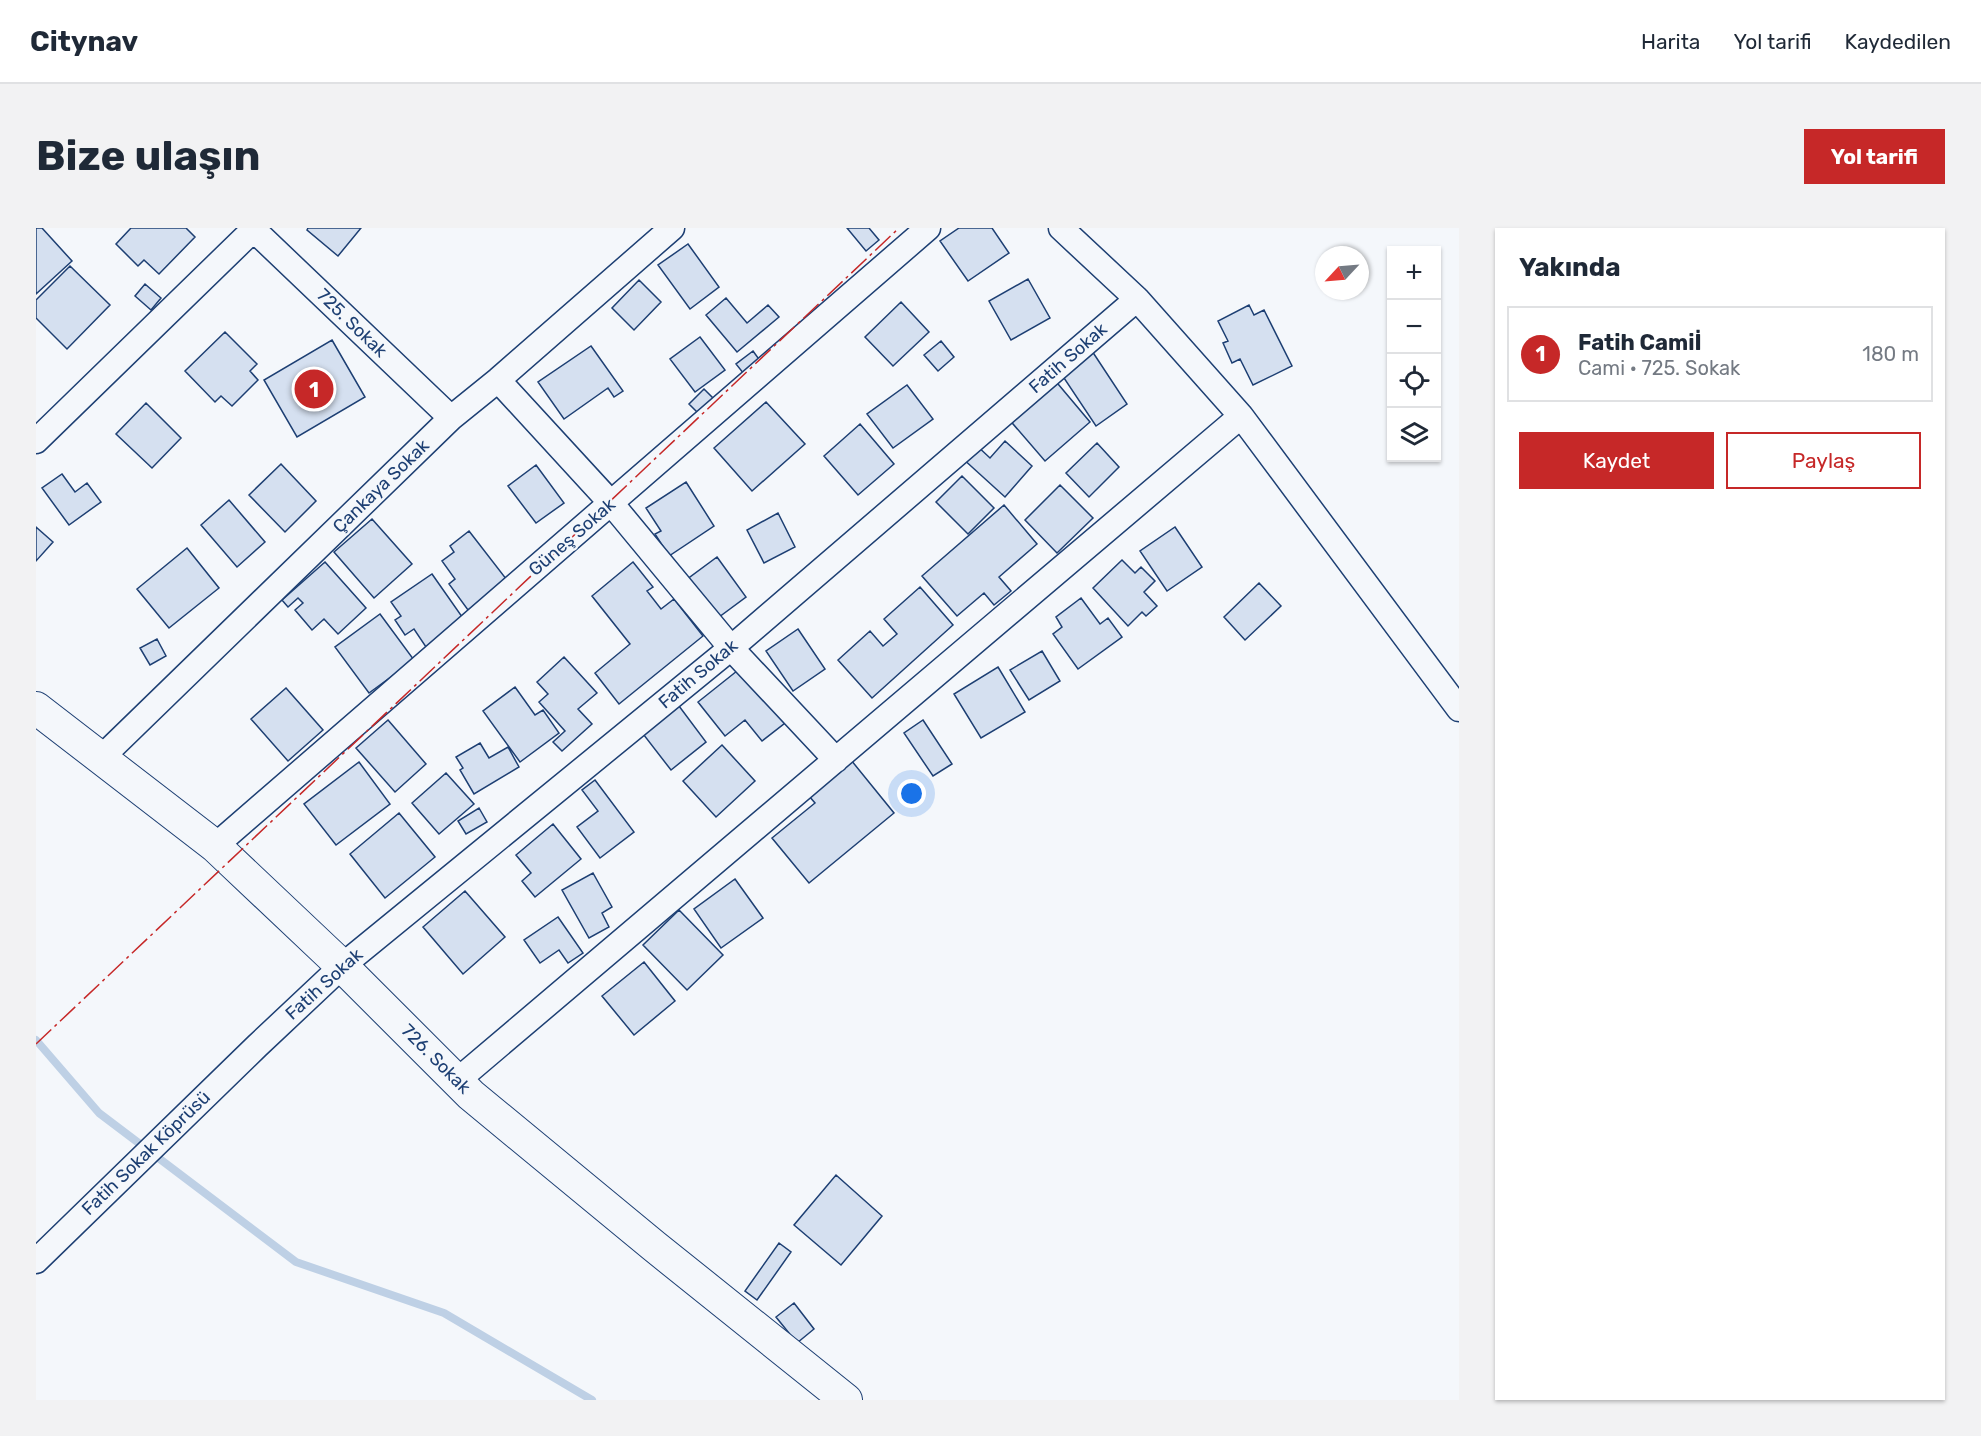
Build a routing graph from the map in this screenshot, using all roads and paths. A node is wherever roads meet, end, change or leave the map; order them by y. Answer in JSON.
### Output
{"nodes":[{"id":1,"x":254,"y":228,"type":"edge"},
{"id":2,"x":672,"y":228,"type":"edge"},
{"id":3,"x":928,"y":228,"type":"edge"},
{"id":4,"x":1061,"y":228,"type":"edge"},
{"id":5,"x":1137,"y":299,"type":"junction"},
{"id":6,"x":498,"y":380,"type":"junction"},
{"id":7,"x":1241,"y":416,"type":"junction"},
{"id":8,"x":451,"y":418,"type":"junction"},
{"id":9,"x":36,"y":441,"type":"edge"},
{"id":10,"x":611,"y":503,"type":"junction"},
{"id":11,"x":731,"y":648,"type":"junction"},
{"id":12,"x":36,"y":708,"type":"edge"},
{"id":13,"x":1459,"y":709,"type":"edge"},
{"id":14,"x":101,"y":758,"type":"junction"},
{"id":15,"x":836,"y":760,"type":"junction"},
{"id":16,"x":215,"y":846,"type":"junction"},
{"id":17,"x":342,"y":966,"type":"junction"},
{"id":18,"x":257,"y":1046,"type":"joint"},
{"id":19,"x":458,"y":1080,"type":"junction"},
{"id":20,"x":36,"y":1261,"type":"edge"},
{"id":21,"x":846,"y":1400,"type":"edge"}],
"edges":[{"from":1,"to":8,"type":"street","name":"725. Sokak"},
{"from":1,"to":9,"type":"street"},
{"from":2,"to":6,"type":"street","name":"Çankaya Sokak"},
{"from":3,"to":10,"type":"street","name":"Güneş Sokak"},
{"from":4,"to":5,"type":"street"},
{"from":5,"to":7,"type":"street"},
{"from":5,"to":11,"type":"street","name":"Fatih Sokak"},
{"from":6,"to":8,"type":"street","name":"Çankaya Sokak"},
{"from":6,"to":10,"type":"street"},
{"from":7,"to":13,"type":"street"},
{"from":7,"to":15,"type":"street"},
{"from":8,"to":14,"type":"street","name":"Çankaya Sokak"},
{"from":10,"to":11,"type":"street"},
{"from":10,"to":16,"type":"street","name":"Güneş Sokak"},
{"from":11,"to":15,"type":"street"},
{"from":11,"to":17,"type":"street","name":"Fatih Sokak"},
{"from":12,"to":14,"type":"street","name":"726. Sokak"},
{"from":14,"to":16,"type":"street","name":"726. Sokak"},
{"from":15,"to":19,"type":"street"},
{"from":16,"to":17,"type":"street","name":"726. Sokak"},
{"from":17,"to":18,"type":"street","name":"Fatih Sokak"},
{"from":17,"to":19,"type":"street","name":"726. Sokak"},
{"from":18,"to":20,"type":"street","name":"Fatih Sokak Köprüsü"},
{"from":19,"to":21,"type":"street","name":"726. Sokak"}]}
